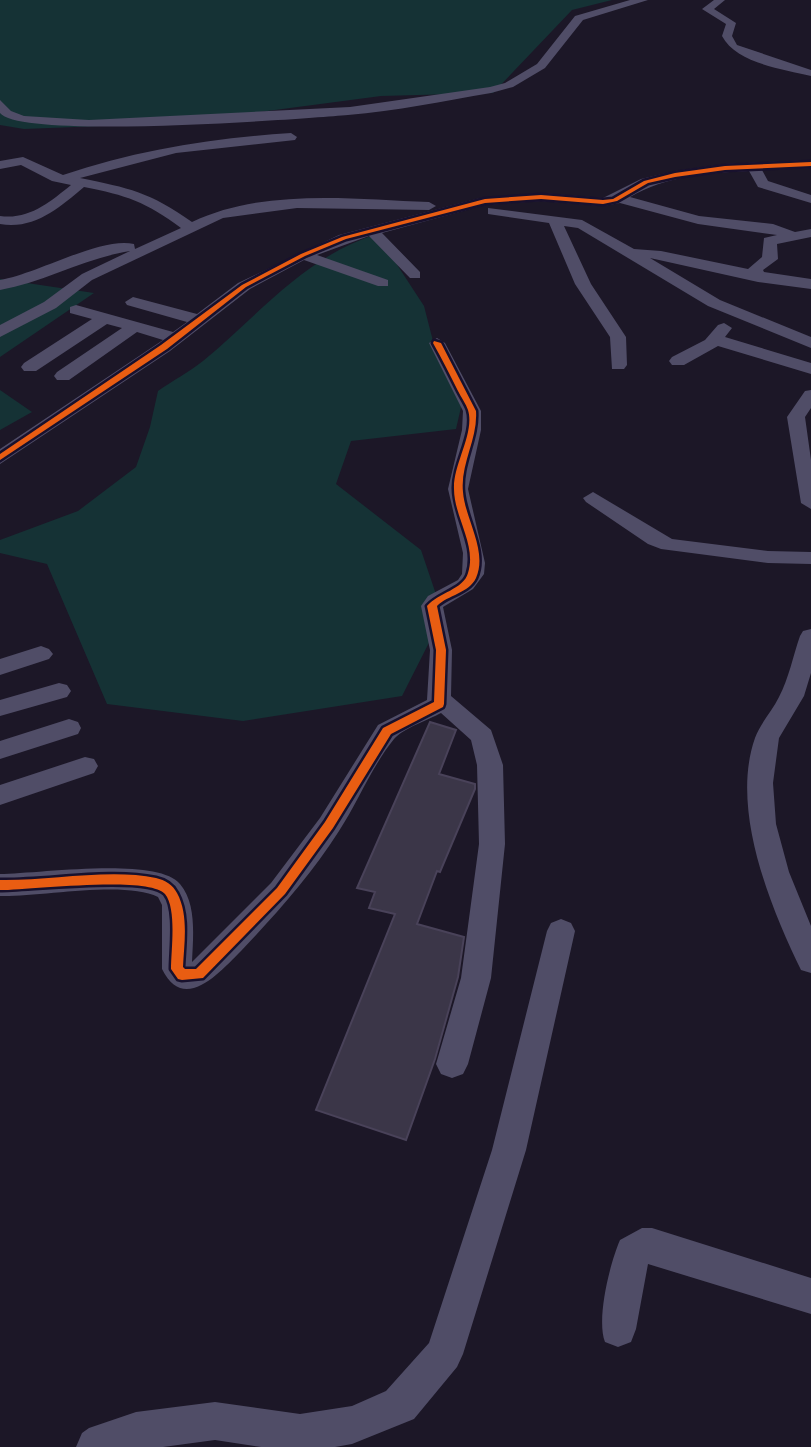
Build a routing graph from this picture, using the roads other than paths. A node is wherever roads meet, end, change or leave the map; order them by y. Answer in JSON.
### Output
{"nodes":[{"id":1,"x":643,"y":0,"type":"edge"},
{"id":2,"x":720,"y":0,"type":"edge"},
{"id":3,"x":811,"y":73,"type":"edge"},
{"id":4,"x":0,"y":104,"type":"edge"},
{"id":5,"x":291,"y":137,"type":"dead end"},
{"id":6,"x":12,"y":147,"type":"dead end"},
{"id":7,"x":20,"y":161,"type":"junction"},
{"id":8,"x":811,"y":164,"type":"edge"},
{"id":9,"x":0,"y":165,"type":"edge"},
{"id":10,"x":753,"y":167,"type":"junction"},
{"id":11,"x":65,"y":179,"type":"junction"},
{"id":12,"x":81,"y":183,"type":"junction"},
{"id":13,"x":618,"y":198,"type":"junction"},
{"id":14,"x":811,"y":199,"type":"edge"},
{"id":15,"x":460,"y":208,"type":"junction"},
{"id":16,"x":554,"y":219,"type":"junction"},
{"id":17,"x":0,"y":220,"type":"edge"},
{"id":18,"x":189,"y":227,"type":"junction"},
{"id":19,"x":371,"y":230,"type":"junction"},
{"id":20,"x":811,"y":233,"type":"edge"},
{"id":21,"x":790,"y":235,"type":"junction"},
{"id":22,"x":147,"y":246,"type":"junction"},
{"id":23,"x":631,"y":251,"type":"junction"},
{"id":24,"x":303,"y":255,"type":"junction"},
{"id":25,"x":415,"y":275,"type":"dead end"},
{"id":26,"x":758,"y":277,"type":"junction"},
{"id":27,"x":383,"y":283,"type":"dead end"},
{"id":28,"x":811,"y":284,"type":"edge"},
{"id":29,"x":0,"y":285,"type":"edge"},
{"id":30,"x":133,"y":302,"type":"dead end"},
{"id":31,"x":76,"y":310,"type":"dead end"},
{"id":32,"x":738,"y":312,"type":"junction"},
{"id":33,"x":105,"y":318,"type":"junction"},
{"id":34,"x":199,"y":320,"type":"junction"},
{"id":35,"x":135,"y":326,"type":"junction"},
{"id":36,"x":0,"y":332,"type":"edge"},
{"id":37,"x":176,"y":338,"type":"junction"},
{"id":38,"x":714,"y":340,"type":"junction"},
{"id":39,"x":437,"y":343,"type":"dead end"},
{"id":40,"x":811,"y":343,"type":"edge"},
{"id":41,"x":678,"y":360,"type":"dead end"},
{"id":42,"x":618,"y":365,"type":"dead end"},
{"id":43,"x":30,"y":367,"type":"dead end"},
{"id":44,"x":811,"y":369,"type":"edge"},
{"id":45,"x":63,"y":376,"type":"dead end"},
{"id":46,"x":811,"y":396,"type":"edge"},
{"id":47,"x":0,"y":458,"type":"edge"},
{"id":48,"x":593,"y":498,"type":"dead end"},
{"id":49,"x":811,"y":503,"type":"edge"},
{"id":50,"x":811,"y":558,"type":"edge"},
{"id":51,"x":811,"y":636,"type":"edge"},
{"id":52,"x":41,"y":654,"type":"dead end"},
{"id":53,"x":0,"y":667,"type":"edge"},
{"id":54,"x":59,"y":691,"type":"dead end"},
{"id":55,"x":440,"y":699,"type":"junction"},
{"id":56,"x":0,"y":708,"type":"edge"},
{"id":57,"x":69,"y":728,"type":"dead end"},
{"id":58,"x":0,"y":750,"type":"edge"},
{"id":59,"x":85,"y":766,"type":"dead end"},
{"id":60,"x":0,"y":795,"type":"edge"},
{"id":61,"x":0,"y":885,"type":"edge"},
{"id":62,"x":798,"y":898,"type":"edge"},
{"id":63,"x":561,"y":931,"type":"dead end"},
{"id":64,"x":811,"y":961,"type":"edge"},
{"id":65,"x":452,"y":1064,"type":"dead end"},
{"id":66,"x":811,"y":1296,"type":"edge"},
{"id":67,"x":618,"y":1329,"type":"dead end"},
{"id":68,"x":96,"y":1447,"type":"edge"}],
"edges":[{"from":1,"to":4,"type":"street"},
{"from":2,"to":3,"type":"street"},
{"from":5,"to":11,"type":"street"},
{"from":6,"to":7,"type":"street"},
{"from":7,"to":9,"type":"street"},
{"from":7,"to":11,"type":"street"},
{"from":8,"to":10,"type":"street"},
{"from":10,"to":13,"type":"street"},
{"from":10,"to":14,"type":"street"},
{"from":11,"to":12,"type":"street"},
{"from":12,"to":17,"type":"street"},
{"from":12,"to":18,"type":"street"},
{"from":13,"to":15,"type":"street"},
{"from":13,"to":21,"type":"street"},
{"from":15,"to":16,"type":"street"},
{"from":15,"to":18,"type":"street"},
{"from":15,"to":19,"type":"street"},
{"from":16,"to":23,"type":"street"},
{"from":16,"to":42,"type":"street"},
{"from":18,"to":22,"type":"street"},
{"from":19,"to":24,"type":"street"},
{"from":19,"to":25,"type":"street"},
{"from":20,"to":21,"type":"street"},
{"from":21,"to":26,"type":"street"},
{"from":22,"to":29,"type":"street"},
{"from":22,"to":36,"type":"street"},
{"from":23,"to":26,"type":"street"},
{"from":23,"to":32,"type":"street"},
{"from":24,"to":27,"type":"street"},
{"from":24,"to":34,"type":"street"},
{"from":26,"to":28,"type":"street"},
{"from":30,"to":34,"type":"street"},
{"from":31,"to":33,"type":"street"},
{"from":32,"to":38,"type":"street"},
{"from":32,"to":40,"type":"street"},
{"from":33,"to":35,"type":"street"},
{"from":33,"to":43,"type":"street"},
{"from":34,"to":37,"type":"street"},
{"from":35,"to":37,"type":"street"},
{"from":35,"to":45,"type":"street"},
{"from":37,"to":47,"type":"street"},
{"from":38,"to":41,"type":"street"},
{"from":38,"to":44,"type":"street"},
{"from":39,"to":55,"type":"street"},
{"from":46,"to":49,"type":"street"},
{"from":48,"to":50,"type":"street"},
{"from":51,"to":62,"type":"street"},
{"from":52,"to":53,"type":"street"},
{"from":54,"to":56,"type":"street"},
{"from":55,"to":61,"type":"street"},
{"from":55,"to":65,"type":"street"},
{"from":57,"to":58,"type":"street"},
{"from":59,"to":60,"type":"street"},
{"from":62,"to":64,"type":"street"},
{"from":63,"to":68,"type":"street"},
{"from":66,"to":67,"type":"street"}]}
